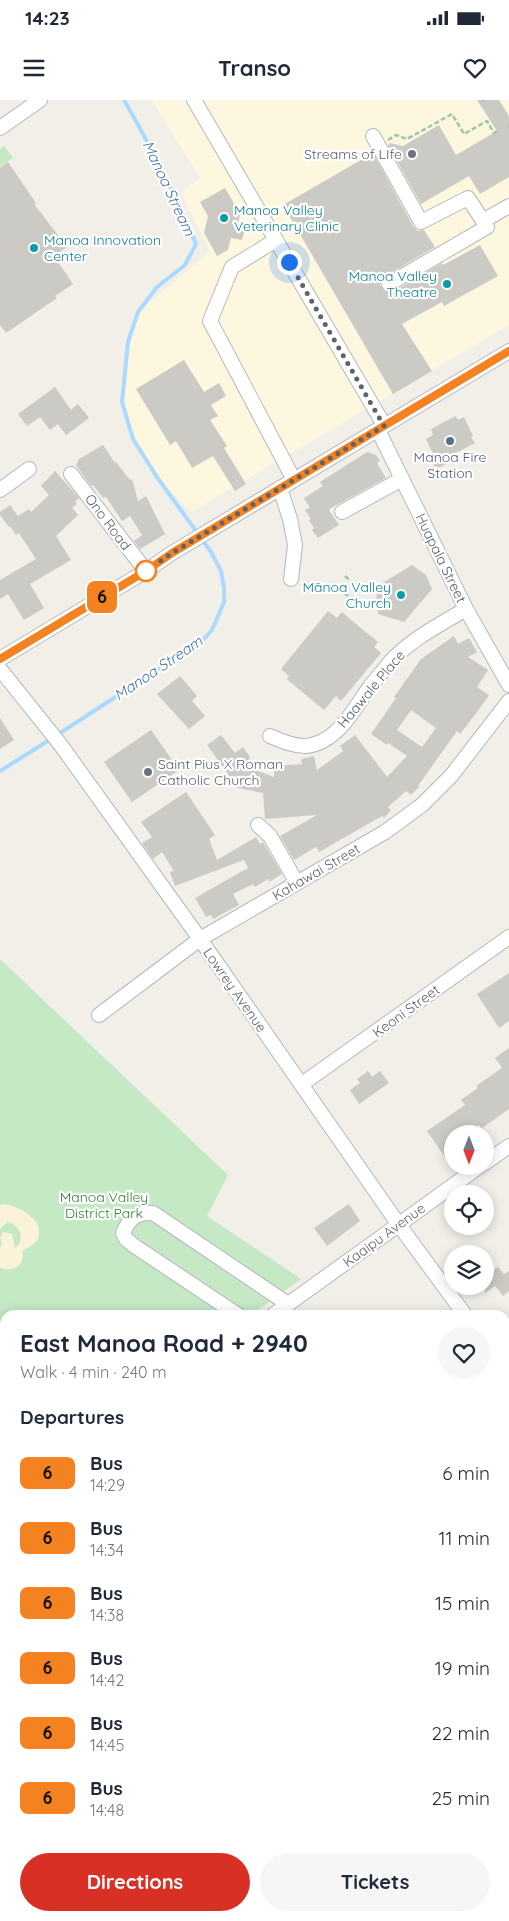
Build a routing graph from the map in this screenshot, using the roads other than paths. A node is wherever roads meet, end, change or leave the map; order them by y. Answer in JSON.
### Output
{"nodes":[{"id":1,"x":40,"y":100,"type":"edge"},
{"id":2,"x":194,"y":100,"type":"edge"},
{"id":3,"x":0,"y":128,"type":"edge"},
{"id":4,"x":376,"y":140,"type":"road end"},
{"id":5,"x":509,"y":206,"type":"edge"},
{"id":6,"x":483,"y":221,"type":"junction"},
{"id":7,"x":276,"y":240,"type":"junction"},
{"id":8,"x":389,"y":284,"type":"dead end"},
{"id":9,"x":509,"y":351,"type":"edge"},
{"id":10,"x":381,"y":428,"type":"junction"},
{"id":11,"x":29,"y":469,"type":"dead end"},
{"id":12,"x":71,"y":474,"type":"dead end"},
{"id":13,"x":402,"y":479,"type":"junction"},
{"id":14,"x":294,"y":480,"type":"junction"},
{"id":15,"x":280,"y":488,"type":"junction"},
{"id":16,"x":0,"y":490,"type":"edge"},
{"id":17,"x":342,"y":512,"type":"dead end"},
{"id":18,"x":146,"y":571,"type":"junction"},
{"id":19,"x":291,"y":580,"type":"dead end"},
{"id":20,"x":466,"y":609,"type":"junction"},
{"id":21,"x":0,"y":659,"type":"edge"},
{"id":22,"x":0,"y":668,"type":"edge"},
{"id":23,"x":509,"y":685,"type":"edge"},
{"id":24,"x":509,"y":701,"type":"edge"},
{"id":25,"x":270,"y":736,"type":"dead end"},
{"id":26,"x":258,"y":825,"type":"dead end"},
{"id":27,"x":297,"y":884,"type":"junction"},
{"id":28,"x":509,"y":937,"type":"edge"},
{"id":29,"x":200,"y":939,"type":"junction"},
{"id":30,"x":99,"y":1015,"type":"dead end"},
{"id":31,"x":302,"y":1084,"type":"junction"},
{"id":32,"x":509,"y":1146,"type":"edge"},
{"id":33,"x":494,"y":1157,"type":"edge"},
{"id":34,"x":467,"y":1175,"type":"edge"},
{"id":35,"x":398,"y":1225,"type":"junction"},
{"id":36,"x":288,"y":1304,"type":"junction"},
{"id":37,"x":230,"y":1310,"type":"edge"},
{"id":38,"x":280,"y":1310,"type":"edge"},
{"id":39,"x":461,"y":1310,"type":"edge"}],
"edges":[{"from":1,"to":3,"type":"street"},
{"from":2,"to":7,"type":"street","name":"Huapala Street"},
{"from":4,"to":6,"type":"street"},
{"from":5,"to":6,"type":"street"},
{"from":6,"to":8,"type":"street"},
{"from":7,"to":10,"type":"street","name":"Huapala Street"},
{"from":7,"to":14,"type":"street"},
{"from":9,"to":10,"type":"street"},
{"from":10,"to":13,"type":"street","name":"Huapala Street"},
{"from":10,"to":14,"type":"street"},
{"from":11,"to":16,"type":"street"},
{"from":12,"to":18,"type":"street","name":"Ono Road"},
{"from":13,"to":17,"type":"street"},
{"from":13,"to":20,"type":"street","name":"Huapala Street"},
{"from":14,"to":15,"type":"street"},
{"from":15,"to":18,"type":"street"},
{"from":15,"to":19,"type":"street"},
{"from":18,"to":21,"type":"street"},
{"from":20,"to":23,"type":"street","name":"Huapala Street"},
{"from":20,"to":25,"type":"street","name":"Haawale Place"},
{"from":22,"to":29,"type":"street","name":"Lowrey Avenue"},
{"from":24,"to":27,"type":"street","name":"Kahawai Street"},
{"from":26,"to":27,"type":"street"},
{"from":27,"to":29,"type":"street","name":"Kahawai Street"},
{"from":28,"to":31,"type":"street","name":"Keoni Street"},
{"from":29,"to":30,"type":"street","name":"Kahawai Street"},
{"from":29,"to":31,"type":"street","name":"Lowrey Avenue"},
{"from":31,"to":35,"type":"street","name":"Lowrey Avenue"},
{"from":32,"to":33,"type":"street"},
{"from":34,"to":35,"type":"street","name":"Kaaipu Avenue"},
{"from":35,"to":36,"type":"street","name":"Kaaipu Avenue"},
{"from":35,"to":39,"type":"street","name":"Lowrey Avenue"},
{"from":36,"to":37,"type":"street"},
{"from":36,"to":38,"type":"street","name":"Kaaipu Avenue"}]}
